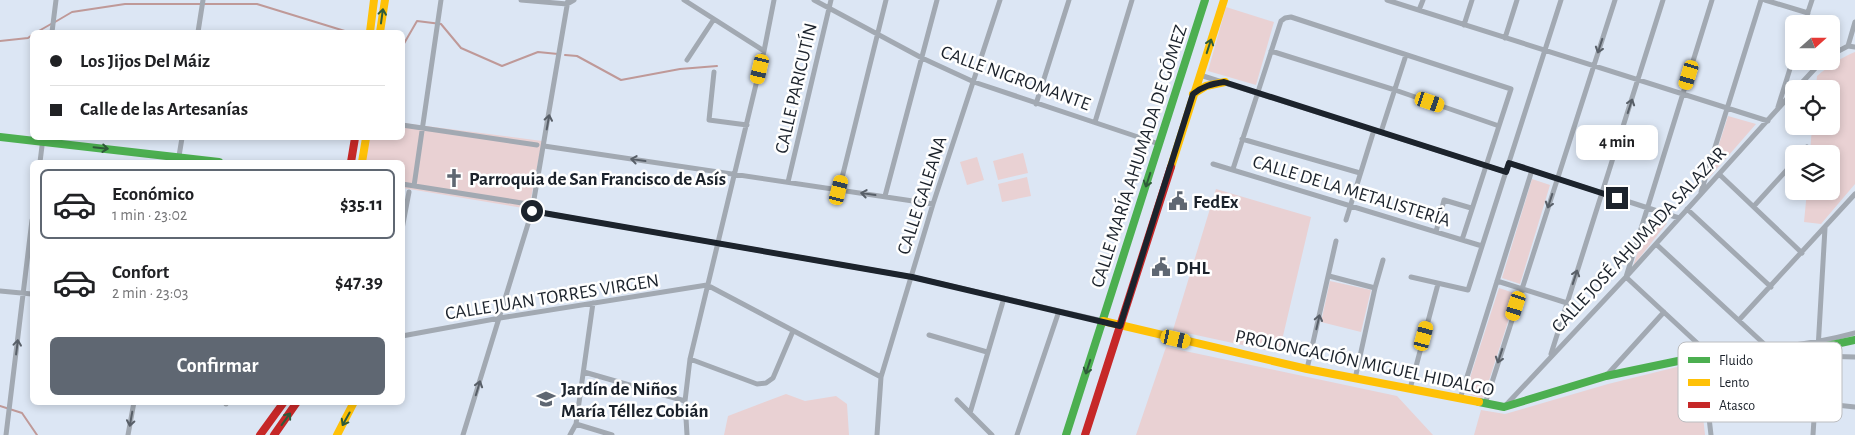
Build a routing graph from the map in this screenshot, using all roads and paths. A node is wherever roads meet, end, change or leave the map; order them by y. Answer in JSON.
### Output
{"nodes":[{"id":1,"x":56,"y":0,"type":"edge"},
{"id":2,"x":204,"y":0,"type":"edge"},
{"id":3,"x":374,"y":0,"type":"edge"},
{"id":4,"x":385,"y":0,"type":"edge"},
{"id":5,"x":441,"y":0,"type":"edge"},
{"id":6,"x":521,"y":0,"type":"edge"},
{"id":7,"x":574,"y":0,"type":"edge"},
{"id":8,"x":684,"y":0,"type":"edge"},
{"id":9,"x":774,"y":0,"type":"edge"},
{"id":10,"x":814,"y":0,"type":"edge"},
{"id":11,"x":831,"y":0,"type":"edge"},
{"id":12,"x":886,"y":0,"type":"edge"},
{"id":13,"x":938,"y":0,"type":"edge"},
{"id":14,"x":1000,"y":0,"type":"edge"},
{"id":15,"x":1069,"y":0,"type":"edge"},
{"id":16,"x":1132,"y":0,"type":"edge"},
{"id":17,"x":1205,"y":0,"type":"edge"},
{"id":18,"x":1224,"y":0,"type":"edge"},
{"id":19,"x":1387,"y":0,"type":"edge"},
{"id":20,"x":1423,"y":0,"type":"edge"},
{"id":21,"x":1472,"y":0,"type":"edge"},
{"id":22,"x":1517,"y":0,"type":"edge"},
{"id":23,"x":1561,"y":0,"type":"edge"},
{"id":24,"x":1615,"y":0,"type":"edge"},
{"id":25,"x":1664,"y":0,"type":"edge"},
{"id":26,"x":1712,"y":0,"type":"edge"},
{"id":27,"x":1761,"y":0,"type":"edge"},
{"id":28,"x":1765,"y":0,"type":"edge"},
{"id":29,"x":1812,"y":0,"type":"edge"},
{"id":30,"x":568,"y":2,"type":"edge"},
{"id":31,"x":829,"y":9,"type":"junction"},
{"id":32,"x":1419,"y":10,"type":"junction"},
{"id":33,"x":1808,"y":13,"type":"joint"},
{"id":34,"x":714,"y":20,"type":"junction"},
{"id":35,"x":1855,"y":22,"type":"edge"},
{"id":36,"x":1464,"y":25,"type":"junction"},
{"id":37,"x":53,"y":30,"type":"edge"},
{"id":38,"x":198,"y":30,"type":"edge"},
{"id":39,"x":370,"y":30,"type":"edge"},
{"id":40,"x":380,"y":30,"type":"edge"},
{"id":41,"x":877,"y":35,"type":"junction"},
{"id":42,"x":1505,"y":38,"type":"junction"},
{"id":43,"x":1848,"y":46,"type":"junction"},
{"id":44,"x":1855,"y":46,"type":"edge"},
{"id":45,"x":764,"y":50,"type":"junction"},
{"id":46,"x":1545,"y":50,"type":"junction"},
{"id":47,"x":1840,"y":50,"type":"edge"},
{"id":48,"x":1271,"y":51,"type":"junction"},
{"id":49,"x":1406,"y":56,"type":"junction"},
{"id":50,"x":922,"y":58,"type":"junction"},
{"id":51,"x":687,"y":60,"type":"dead end"},
{"id":52,"x":1594,"y":66,"type":"junction"},
{"id":53,"x":1790,"y":70,"type":"edge"},
{"id":54,"x":1814,"y":70,"type":"edge"},
{"id":55,"x":714,"y":72,"type":"dead end"},
{"id":56,"x":1200,"y":74,"type":"junction"},
{"id":57,"x":1638,"y":80,"type":"junction"},
{"id":58,"x":1804,"y":80,"type":"edge"},
{"id":59,"x":974,"y":82,"type":"junction"},
{"id":60,"x":1224,"y":82,"type":"junction"},
{"id":61,"x":1395,"y":90,"type":"junction"},
{"id":62,"x":1257,"y":92,"type":"junction"},
{"id":63,"x":1193,"y":94,"type":"junction"},
{"id":64,"x":1683,"y":94,"type":"junction"},
{"id":65,"x":1785,"y":101,"type":"edge"},
{"id":66,"x":1036,"y":104,"type":"junction"},
{"id":67,"x":1727,"y":108,"type":"junction"},
{"id":68,"x":1777,"y":110,"type":"junction"},
{"id":69,"x":1768,"y":121,"type":"junction"},
{"id":70,"x":1095,"y":122,"type":"junction"},
{"id":71,"x":405,"y":125,"type":"edge"},
{"id":72,"x":746,"y":125,"type":"junction"},
{"id":73,"x":1499,"y":126,"type":"junction"},
{"id":74,"x":423,"y":128,"type":"junction"},
{"id":75,"x":1374,"y":130,"type":"junction"},
{"id":76,"x":1381,"y":132,"type":"junction"},
{"id":77,"x":0,"y":137,"type":"edge"},
{"id":78,"x":30,"y":138,"type":"edge"},
{"id":79,"x":1242,"y":139,"type":"junction"},
{"id":80,"x":42,"y":140,"type":"edge"},
{"id":81,"x":48,"y":140,"type":"edge"},
{"id":82,"x":182,"y":140,"type":"edge"},
{"id":83,"x":355,"y":140,"type":"edge"},
{"id":84,"x":366,"y":140,"type":"edge"},
{"id":85,"x":1159,"y":144,"type":"junction"},
{"id":86,"x":537,"y":145,"type":"dead end"},
{"id":87,"x":544,"y":146,"type":"junction"},
{"id":88,"x":1155,"y":159,"type":"junction"},
{"id":89,"x":40,"y":160,"type":"edge"},
{"id":90,"x":178,"y":160,"type":"edge"},
{"id":91,"x":351,"y":160,"type":"edge"},
{"id":92,"x":362,"y":160,"type":"edge"},
{"id":93,"x":1173,"y":162,"type":"junction"},
{"id":94,"x":1509,"y":163,"type":"junction"},
{"id":95,"x":1213,"y":164,"type":"dead end"},
{"id":96,"x":1485,"y":166,"type":"junction"},
{"id":97,"x":1233,"y":169,"type":"junction"},
{"id":98,"x":1532,"y":170,"type":"junction"},
{"id":99,"x":1506,"y":172,"type":"junction"},
{"id":100,"x":1785,"y":172,"type":"edge"},
{"id":101,"x":1360,"y":173,"type":"junction"},
{"id":102,"x":734,"y":174,"type":"junction"},
{"id":103,"x":1719,"y":174,"type":"junction"},
{"id":104,"x":1557,"y":178,"type":"junction"},
{"id":105,"x":788,"y":182,"type":"junction"},
{"id":106,"x":405,"y":184,"type":"edge"},
{"id":107,"x":414,"y":186,"type":"junction"},
{"id":108,"x":839,"y":190,"type":"junction"},
{"id":109,"x":409,"y":192,"type":"dead end"},
{"id":110,"x":1602,"y":193,"type":"junction"},
{"id":111,"x":1855,"y":194,"type":"edge"},
{"id":112,"x":1701,"y":195,"type":"junction"},
{"id":113,"x":885,"y":196,"type":"junction"},
{"id":114,"x":933,"y":204,"type":"junction"},
{"id":115,"x":531,"y":206,"type":"junction"},
{"id":116,"x":1350,"y":206,"type":"junction"},
{"id":117,"x":1754,"y":206,"type":"junction"},
{"id":118,"x":1471,"y":208,"type":"junction"},
{"id":119,"x":1648,"y":208,"type":"junction"},
{"id":120,"x":1687,"y":209,"type":"junction"},
{"id":121,"x":405,"y":213,"type":"edge"},
{"id":122,"x":1679,"y":218,"type":"junction"},
{"id":123,"x":1346,"y":220,"type":"dead end"},
{"id":124,"x":1825,"y":228,"type":"junction"},
{"id":125,"x":1436,"y":232,"type":"junction"},
{"id":126,"x":30,"y":238,"type":"edge"},
{"id":127,"x":1462,"y":240,"type":"junction"},
{"id":128,"x":1336,"y":242,"type":"dead end"},
{"id":129,"x":717,"y":243,"type":"junction"},
{"id":130,"x":1656,"y":244,"type":"junction"},
{"id":131,"x":1482,"y":246,"type":"junction"},
{"id":132,"x":1802,"y":253,"type":"junction"},
{"id":133,"x":1383,"y":260,"type":"dead end"},
{"id":134,"x":1329,"y":276,"type":"junction"},
{"id":135,"x":912,"y":277,"type":"junction"},
{"id":136,"x":1411,"y":277,"type":"dead end"},
{"id":137,"x":1626,"y":277,"type":"junction"},
{"id":138,"x":1497,"y":281,"type":"junction"},
{"id":139,"x":1438,"y":284,"type":"junction"},
{"id":140,"x":708,"y":286,"type":"junction"},
{"id":141,"x":1770,"y":287,"type":"junction"},
{"id":142,"x":1374,"y":288,"type":"junction"},
{"id":143,"x":1522,"y":289,"type":"junction"},
{"id":144,"x":0,"y":291,"type":"edge"},
{"id":145,"x":24,"y":293,"type":"junction"},
{"id":146,"x":30,"y":294,"type":"edge"},
{"id":147,"x":1004,"y":298,"type":"junction"},
{"id":148,"x":1567,"y":303,"type":"junction"},
{"id":149,"x":593,"y":304,"type":"junction"},
{"id":150,"x":1059,"y":311,"type":"junction"},
{"id":151,"x":1664,"y":312,"type":"junction"},
{"id":152,"x":500,"y":318,"type":"junction"},
{"id":153,"x":1739,"y":320,"type":"junction"},
{"id":154,"x":1103,"y":321,"type":"junction"},
{"id":155,"x":1120,"y":326,"type":"junction"},
{"id":156,"x":793,"y":331,"type":"junction"},
{"id":157,"x":1855,"y":333,"type":"edge"},
{"id":158,"x":405,"y":335,"type":"edge"},
{"id":159,"x":929,"y":335,"type":"dead end"},
{"id":160,"x":1855,"y":340,"type":"edge"},
{"id":161,"x":1693,"y":342,"type":"edge"},
{"id":162,"x":1762,"y":342,"type":"edge"},
{"id":163,"x":1818,"y":342,"type":"edge"},
{"id":164,"x":1834,"y":342,"type":"edge"},
{"id":165,"x":1842,"y":343,"type":"edge"},
{"id":166,"x":987,"y":352,"type":"junction"},
{"id":167,"x":1842,"y":354,"type":"edge"},
{"id":168,"x":1550,"y":357,"type":"junction"},
{"id":169,"x":1855,"y":357,"type":"edge"},
{"id":170,"x":690,"y":358,"type":"junction"},
{"id":171,"x":1678,"y":361,"type":"edge"},
{"id":172,"x":1307,"y":369,"type":"junction"},
{"id":173,"x":584,"y":372,"type":"junction"},
{"id":174,"x":1606,"y":376,"type":"junction"},
{"id":175,"x":881,"y":377,"type":"junction"},
{"id":176,"x":1355,"y":379,"type":"junction"},
{"id":177,"x":1410,"y":389,"type":"junction"},
{"id":178,"x":1460,"y":399,"type":"junction"},
{"id":179,"x":956,"y":400,"type":"dead end"},
{"id":180,"x":685,"y":401,"type":"junction"},
{"id":181,"x":1484,"y":404,"type":"junction"},
{"id":182,"x":133,"y":405,"type":"edge"},
{"id":183,"x":282,"y":405,"type":"edge"},
{"id":184,"x":296,"y":405,"type":"edge"},
{"id":185,"x":352,"y":405,"type":"edge"},
{"id":186,"x":1842,"y":405,"type":"edge"},
{"id":187,"x":1504,"y":407,"type":"junction"},
{"id":188,"x":1855,"y":407,"type":"edge"},
{"id":189,"x":970,"y":413,"type":"junction"},
{"id":190,"x":1709,"y":422,"type":"edge"},
{"id":191,"x":1814,"y":422,"type":"edge"},
{"id":192,"x":576,"y":424,"type":"junction"},
{"id":193,"x":6,"y":435,"type":"edge"},
{"id":194,"x":128,"y":435,"type":"edge"},
{"id":195,"x":260,"y":435,"type":"edge"},
{"id":196,"x":274,"y":435,"type":"edge"},
{"id":197,"x":337,"y":435,"type":"edge"},
{"id":198,"x":463,"y":435,"type":"edge"},
{"id":199,"x":570,"y":435,"type":"edge"},
{"id":200,"x":612,"y":435,"type":"edge"},
{"id":201,"x":687,"y":435,"type":"edge"},
{"id":202,"x":877,"y":435,"type":"edge"},
{"id":203,"x":992,"y":435,"type":"edge"},
{"id":204,"x":1017,"y":435,"type":"edge"},
{"id":205,"x":1066,"y":435,"type":"edge"},
{"id":206,"x":1085,"y":435,"type":"edge"},
{"id":207,"x":1711,"y":435,"type":"edge"},
{"id":208,"x":1813,"y":435,"type":"edge"}],
"edges":[{"from":1,"to":37,"type":"street"},
{"from":2,"to":38,"type":"street"},
{"from":3,"to":39,"type":"main road"},
{"from":40,"to":4,"type":"main road","one_way":true},
{"from":5,"to":74,"type":"street"},
{"from":6,"to":30,"type":"street"},
{"from":7,"to":30,"type":"street"},
{"from":8,"to":34,"type":"street"},
{"from":9,"to":45,"type":"street"},
{"from":10,"to":31,"type":"street","name":"CALLE NIGROMANTE"},
{"from":11,"to":31,"type":"street","name":"CALLE PARICUTÍN"},
{"from":12,"to":41,"type":"street"},
{"from":13,"to":50,"type":"street"},
{"from":14,"to":59,"type":"street","name":"CALLE GALEANA"},
{"from":15,"to":66,"type":"street"},
{"from":16,"to":70,"type":"street"},
{"from":17,"to":85,"type":"main road","name":"CALLE MARÍA AHUMADA DE GÓMEZ"},
{"from":56,"to":18,"type":"main road","name":"CALLE MARÍA AHUMADA DE GÓMEZ","one_way":true},
{"from":19,"to":32,"type":"street"},
{"from":20,"to":32,"type":"street"},
{"from":21,"to":36,"type":"street"},
{"from":22,"to":42,"type":"street"},
{"from":23,"to":46,"type":"street"},
{"from":24,"to":52,"type":"street","one_way":true},
{"from":25,"to":57,"type":"street"},
{"from":26,"to":64,"type":"street"},
{"from":27,"to":67,"type":"street"},
{"from":28,"to":33,"type":"street"},
{"from":29,"to":33,"type":"street"},
{"from":87,"to":30,"type":"street","one_way":true},
{"from":31,"to":41,"type":"street","name":"CALLE NIGROMANTE"},
{"from":31,"to":105,"type":"street","name":"CALLE PARICUTÍN"},
{"from":32,"to":36,"type":"street"},
{"from":34,"to":45,"type":"street"},
{"from":34,"to":51,"type":"street"},
{"from":35,"to":43,"type":"street"},
{"from":36,"to":42,"type":"street"},
{"from":41,"to":50,"type":"street","name":"CALLE NIGROMANTE"},
{"from":41,"to":108,"type":"street"},
{"from":42,"to":46,"type":"street"},
{"from":43,"to":44,"type":"street"},
{"from":43,"to":47,"type":"street"},
{"from":45,"to":72,"type":"street"},
{"from":46,"to":52,"type":"street"},
{"from":46,"to":94,"type":"street"},
{"from":48,"to":49,"type":"street"},
{"from":48,"to":61,"type":"street"},
{"from":48,"to":62,"type":"street"},
{"from":49,"to":61,"type":"street"},
{"from":49,"to":73,"type":"street"},
{"from":50,"to":59,"type":"street","name":"CALLE NIGROMANTE"},
{"from":50,"to":113,"type":"street"},
{"from":52,"to":57,"type":"street"},
{"from":52,"to":104,"type":"street"},
{"from":53,"to":68,"type":"street"},
{"from":54,"to":58,"type":"street","name":"CALLE JOSÉ AHUMADA SALAZAR"},
{"from":55,"to":72,"type":"street"},
{"from":56,"to":60,"type":"street"},
{"from":56,"to":63,"type":"main road","name":"CALLE MARÍA AHUMADA DE GÓMEZ"},
{"from":57,"to":64,"type":"street"},
{"from":110,"to":57,"type":"street","one_way":true},
{"from":59,"to":66,"type":"street","name":"CALLE NIGROMANTE"},
{"from":59,"to":114,"type":"street","name":"CALLE GALEANA"},
{"from":60,"to":62,"type":"street"},
{"from":60,"to":63,"type":"main road"},
{"from":61,"to":73,"type":"street"},
{"from":61,"to":76,"type":"street"},
{"from":62,"to":75,"type":"street"},
{"from":62,"to":79,"type":"street"},
{"from":63,"to":93,"type":"main road","name":"CALLE MARÍA AHUMADA DE GÓMEZ"},
{"from":64,"to":67,"type":"street"},
{"from":64,"to":119,"type":"street"},
{"from":65,"to":68,"type":"street","name":"CALLE JOSÉ AHUMADA SALAZAR"},
{"from":66,"to":70,"type":"street","name":"CALLE NIGROMANTE"},
{"from":67,"to":69,"type":"street"},
{"from":67,"to":112,"type":"street"},
{"from":68,"to":69,"type":"street","name":"CALLE JOSÉ AHUMADA SALAZAR"},
{"from":69,"to":103,"type":"street","name":"CALLE JOSÉ AHUMADA SALAZAR"},
{"from":70,"to":85,"type":"street","name":"CALLE NIGROMANTE"},
{"from":71,"to":74,"type":"street"},
{"from":72,"to":102,"type":"street"},
{"from":73,"to":96,"type":"street"},
{"from":74,"to":86,"type":"street"},
{"from":74,"to":107,"type":"street"},
{"from":75,"to":76,"type":"street"},
{"from":75,"to":101,"type":"street"},
{"from":76,"to":96,"type":"street"},
{"from":77,"to":78,"type":"main road"},
{"from":79,"to":97,"type":"street"},
{"from":79,"to":101,"type":"street"},
{"from":80,"to":89,"type":"street"},
{"from":81,"to":90,"type":"main road","one_way":true},
{"from":82,"to":90,"type":"street"},
{"from":83,"to":91,"type":"main road"},
{"from":84,"to":92,"type":"main road"},
{"from":85,"to":88,"type":"main road","name":"CALLE MARÍA AHUMADA DE GÓMEZ"},
{"from":102,"to":87,"type":"street","one_way":true},
{"from":87,"to":115,"type":"street"},
{"from":88,"to":93,"type":"main road"},
{"from":88,"to":154,"type":"main road","name":"CALLE MARÍA AHUMADA DE GÓMEZ","one_way":true},
{"from":93,"to":155,"type":"main road","name":"CALLE MARÍA AHUMADA DE GÓMEZ"},
{"from":94,"to":98,"type":"street"},
{"from":94,"to":99,"type":"street"},
{"from":95,"to":97,"type":"street","name":"CALLE DE LA METALISTERÍA"},
{"from":96,"to":99,"type":"street"},
{"from":96,"to":118,"type":"street"},
{"from":97,"to":116,"type":"street","name":"CALLE DE LA METALISTERÍA"},
{"from":98,"to":104,"type":"street"},
{"from":98,"to":138,"type":"street"},
{"from":99,"to":131,"type":"street"},
{"from":100,"to":117,"type":"street"},
{"from":101,"to":116,"type":"street"},
{"from":102,"to":105,"type":"street"},
{"from":102,"to":129,"type":"street"},
{"from":103,"to":112,"type":"street","name":"CALLE JOSÉ AHUMADA SALAZAR"},
{"from":103,"to":117,"type":"street"},
{"from":104,"to":110,"type":"street"},
{"from":104,"to":143,"type":"street","one_way":true},
{"from":105,"to":108,"type":"street"},
{"from":106,"to":107,"type":"street"},
{"from":107,"to":115,"type":"street"},
{"from":113,"to":108,"type":"street","one_way":true},
{"from":109,"to":121,"type":"street"},
{"from":110,"to":119,"type":"street"},
{"from":148,"to":110,"type":"street","one_way":true},
{"from":111,"to":124,"type":"street"},
{"from":112,"to":120,"type":"street","name":"CALLE JOSÉ AHUMADA SALAZAR"},
{"from":113,"to":114,"type":"street"},
{"from":114,"to":135,"type":"street","name":"CALLE GALEANA"},
{"from":115,"to":129,"type":"street"},
{"from":115,"to":152,"type":"street"},
{"from":116,"to":123,"type":"street"},
{"from":116,"to":125,"type":"street","name":"CALLE DE LA METALISTERÍA"},
{"from":117,"to":132,"type":"street"},
{"from":118,"to":125,"type":"street"},
{"from":118,"to":127,"type":"street"},
{"from":119,"to":122,"type":"street"},
{"from":119,"to":137,"type":"street"},
{"from":120,"to":122,"type":"street","name":"CALLE JOSÉ AHUMADA SALAZAR"},
{"from":120,"to":141,"type":"street"},
{"from":122,"to":130,"type":"street","name":"CALLE JOSÉ AHUMADA SALAZAR"},
{"from":124,"to":132,"type":"street"},
{"from":124,"to":163,"type":"street"},
{"from":125,"to":127,"type":"street","name":"CALLE DE LA METALISTERÍA"},
{"from":126,"to":145,"type":"street"},
{"from":127,"to":131,"type":"street","name":"CALLE DE LA METALISTERÍA"},
{"from":128,"to":134,"type":"street"},
{"from":129,"to":135,"type":"street"},
{"from":129,"to":140,"type":"street"},
{"from":130,"to":137,"type":"street","name":"CALLE JOSÉ AHUMADA SALAZAR"},
{"from":130,"to":153,"type":"street"},
{"from":131,"to":139,"type":"street"},
{"from":132,"to":141,"type":"street"},
{"from":133,"to":142,"type":"street"},
{"from":134,"to":142,"type":"street"},
{"from":172,"to":134,"type":"street","one_way":true},
{"from":135,"to":147,"type":"street"},
{"from":135,"to":175,"type":"street","name":"CALLE GALEANA"},
{"from":136,"to":139,"type":"street"},
{"from":137,"to":151,"type":"street"},
{"from":137,"to":168,"type":"street","name":"CALLE JOSÉ AHUMADA SALAZAR"},
{"from":138,"to":143,"type":"street"},
{"from":138,"to":178,"type":"street"},
{"from":139,"to":177,"type":"street"},
{"from":140,"to":149,"type":"street","name":"CALLE JUAN TORRES VIRGEN"},
{"from":140,"to":156,"type":"street"},
{"from":140,"to":170,"type":"street"},
{"from":141,"to":153,"type":"street"},
{"from":142,"to":176,"type":"street"},
{"from":143,"to":148,"type":"street"},
{"from":143,"to":181,"type":"street","one_way":true},
{"from":144,"to":145,"type":"street"},
{"from":145,"to":146,"type":"street"},
{"from":193,"to":145,"type":"street","one_way":true},
{"from":147,"to":150,"type":"street"},
{"from":147,"to":166,"type":"street"},
{"from":148,"to":168,"type":"street"},
{"from":149,"to":152,"type":"street","name":"CALLE JUAN TORRES VIRGEN"},
{"from":149,"to":173,"type":"street"},
{"from":150,"to":154,"type":"street"},
{"from":150,"to":204,"type":"street"},
{"from":151,"to":161,"type":"street"},
{"from":151,"to":174,"type":"street"},
{"from":152,"to":158,"type":"street","name":"CALLE JUAN TORRES VIRGEN"},
{"from":198,"to":152,"type":"street","one_way":true},
{"from":153,"to":162,"type":"street"},
{"from":154,"to":155,"type":"main road","name":"PROLONGACIÓN MIGUEL HIDALGO"},
{"from":154,"to":205,"type":"main road","name":"CALLE MARÍA AHUMADA DE GÓMEZ","one_way":true},
{"from":155,"to":172,"type":"main road","name":"PROLONGACIÓN MIGUEL HIDALGO"},
{"from":155,"to":206,"type":"main road","name":"CALLE MARÍA AHUMADA DE GÓMEZ"},
{"from":156,"to":170,"type":"street"},
{"from":156,"to":175,"type":"street"},
{"from":157,"to":164,"type":"street"},
{"from":159,"to":166,"type":"street"},
{"from":160,"to":165,"type":"main road","name":"PROLONGACIÓN MIGUEL HIDALGO"},
{"from":166,"to":189,"type":"street"},
{"from":167,"to":169,"type":"street"},
{"from":168,"to":187,"type":"street","name":"CALLE JOSÉ AHUMADA SALAZAR"},
{"from":170,"to":180,"type":"street"},
{"from":171,"to":174,"type":"main road","name":"PROLONGACIÓN MIGUEL HIDALGO"},
{"from":172,"to":176,"type":"main road","name":"PROLONGACIÓN MIGUEL HIDALGO"},
{"from":173,"to":180,"type":"street"},
{"from":173,"to":192,"type":"street"},
{"from":174,"to":187,"type":"main road","name":"PROLONGACIÓN MIGUEL HIDALGO"},
{"from":175,"to":202,"type":"street","name":"CALLE GALEANA"},
{"from":176,"to":177,"type":"main road","name":"PROLONGACIÓN MIGUEL HIDALGO"},
{"from":177,"to":178,"type":"main road","name":"PROLONGACIÓN MIGUEL HIDALGO"},
{"from":178,"to":181,"type":"main road","name":"PROLONGACIÓN MIGUEL HIDALGO"},
{"from":179,"to":189,"type":"street"},
{"from":180,"to":201,"type":"street"},
{"from":181,"to":187,"type":"main road","name":"PROLONGACIÓN MIGUEL HIDALGO"},
{"from":182,"to":194,"type":"street","one_way":true},
{"from":183,"to":195,"type":"main road"},
{"from":196,"to":184,"type":"main road","one_way":true},
{"from":185,"to":197,"type":"main road","one_way":true},
{"from":186,"to":188,"type":"street"},
{"from":189,"to":203,"type":"street"},
{"from":190,"to":207,"type":"street"},
{"from":191,"to":208,"type":"street"},
{"from":192,"to":199,"type":"street"},
{"from":192,"to":200,"type":"street"}]}
